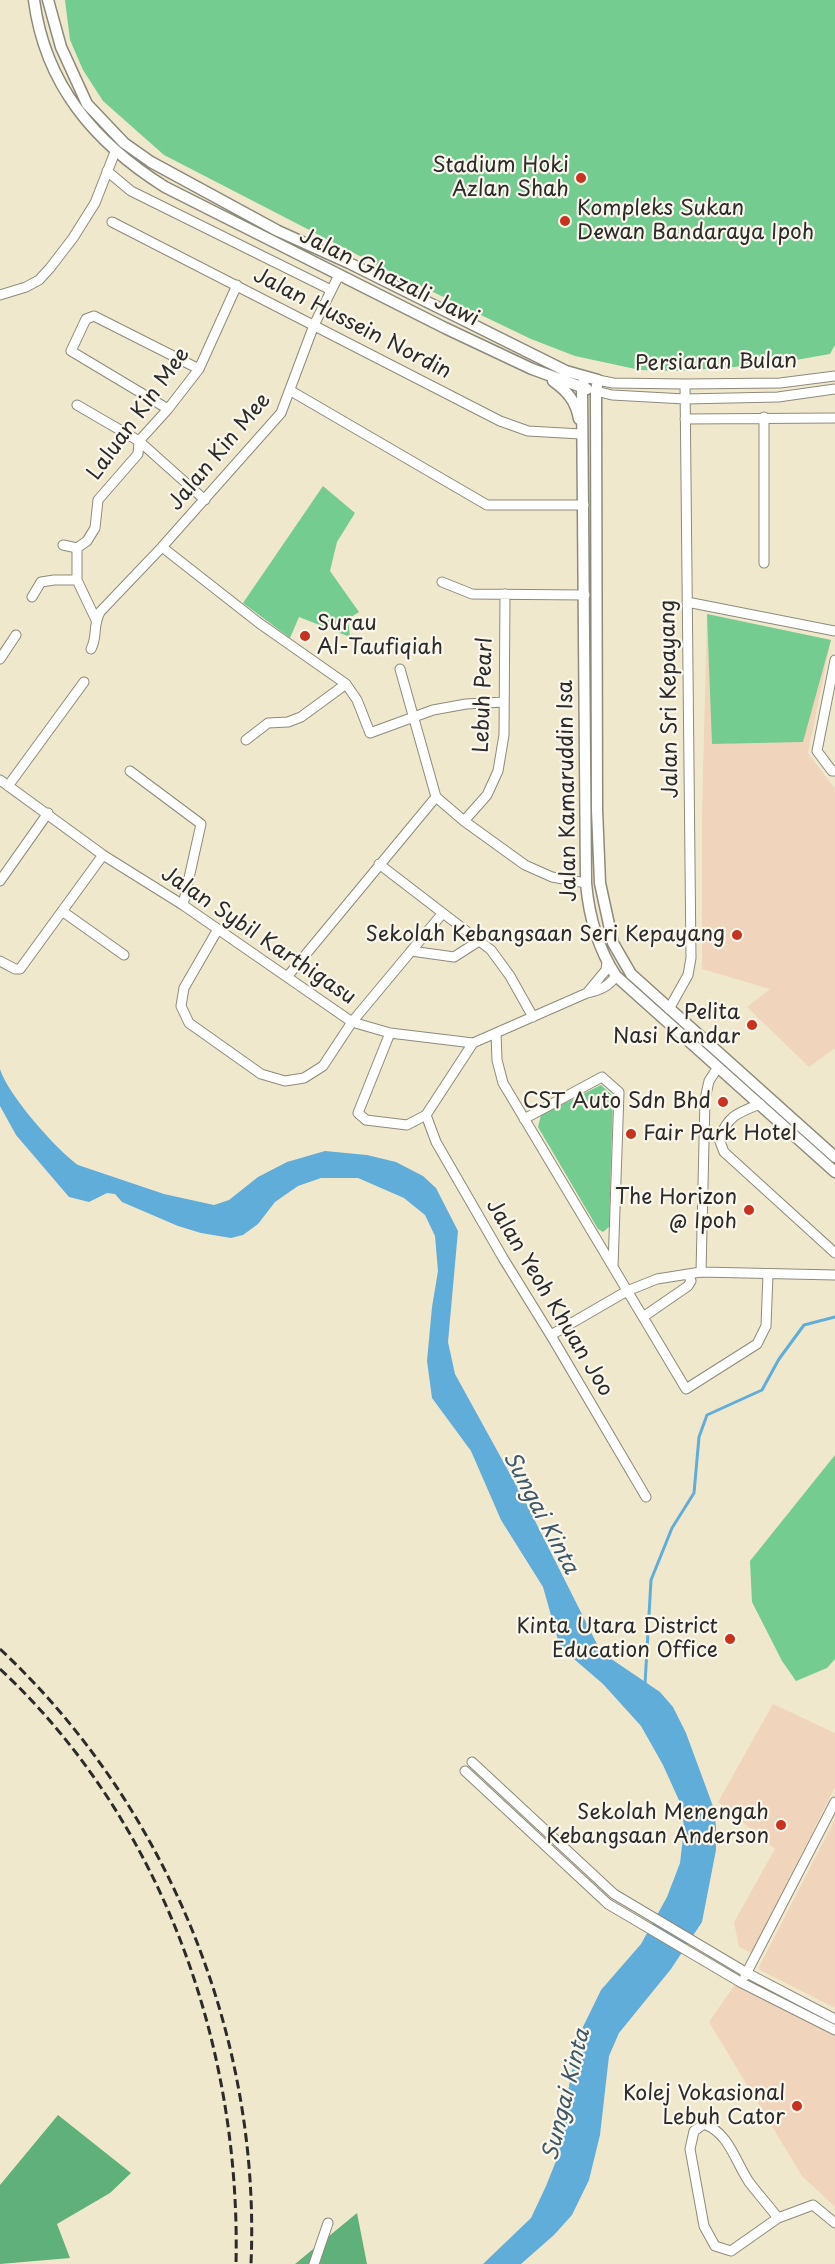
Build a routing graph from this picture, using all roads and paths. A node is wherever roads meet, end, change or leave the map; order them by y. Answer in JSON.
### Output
{"nodes":[{"id":1,"x":34,"y":0,"type":"edge"},
{"id":2,"x":48,"y":0,"type":"edge"},
{"id":3,"x":87,"y":104,"type":"junction"},
{"id":4,"x":115,"y":152,"type":"junction"},
{"id":5,"x":107,"y":171,"type":"junction"},
{"id":6,"x":112,"y":222,"type":"dead end"},
{"id":7,"x":313,"y":247,"type":"junction"},
{"id":8,"x":339,"y":275,"type":"junction"},
{"id":9,"x":382,"y":280,"type":"junction"},
{"id":10,"x":237,"y":285,"type":"junction"},
{"id":11,"x":331,"y":290,"type":"junction"},
{"id":12,"x":0,"y":295,"type":"edge"},
{"id":13,"x":421,"y":299,"type":"junction"},
{"id":14,"x":314,"y":325,"type":"junction"},
{"id":15,"x":445,"y":328,"type":"junction"},
{"id":16,"x":199,"y":369,"type":"junction"},
{"id":17,"x":532,"y":369,"type":"junction"},
{"id":18,"x":835,"y":369,"type":"edge"},
{"id":19,"x":835,"y":376,"type":"edge"},
{"id":20,"x":818,"y":378,"type":"junction"},
{"id":21,"x":584,"y":383,"type":"junction"},
{"id":22,"x":685,"y":384,"type":"junction"},
{"id":23,"x":597,"y":386,"type":"junction"},
{"id":24,"x":835,"y":388,"type":"edge"},
{"id":25,"x":291,"y":391,"type":"junction"},
{"id":26,"x":685,"y":399,"type":"junction"},
{"id":27,"x":77,"y":405,"type":"dead end"},
{"id":28,"x":168,"y":409,"type":"junction"},
{"id":29,"x":764,"y":417,"type":"junction"},
{"id":30,"x":835,"y":418,"type":"edge"},
{"id":31,"x":685,"y":419,"type":"junction"},
{"id":32,"x":581,"y":434,"type":"junction"},
{"id":33,"x":139,"y":441,"type":"junction"},
{"id":34,"x":584,"y":449,"type":"junction"},
{"id":35,"x":205,"y":500,"type":"junction"},
{"id":36,"x":584,"y":505,"type":"junction"},
{"id":37,"x":63,"y":545,"type":"dead end"},
{"id":38,"x":162,"y":547,"type":"junction"},
{"id":39,"x":78,"y":548,"type":"junction"},
{"id":40,"x":764,"y":563,"type":"dead end"},
{"id":41,"x":77,"y":580,"type":"junction"},
{"id":42,"x":442,"y":582,"type":"dead end"},
{"id":43,"x":505,"y":594,"type":"junction"},
{"id":44,"x":585,"y":596,"type":"junction"},
{"id":45,"x":32,"y":597,"type":"dead end"},
{"id":46,"x":687,"y":602,"type":"junction"},
{"id":47,"x":96,"y":620,"type":"junction"},
{"id":48,"x":835,"y":631,"type":"edge"},
{"id":49,"x":16,"y":635,"type":"dead end"},
{"id":50,"x":91,"y":649,"type":"dead end"},
{"id":51,"x":0,"y":658,"type":"edge"},
{"id":52,"x":835,"y":660,"type":"edge"},
{"id":53,"x":400,"y":669,"type":"dead end"},
{"id":54,"x":84,"y":682,"type":"dead end"},
{"id":55,"x":346,"y":684,"type":"junction"},
{"id":56,"x":504,"y":702,"type":"junction"},
{"id":57,"x":413,"y":716,"type":"junction"},
{"id":58,"x":246,"y":740,"type":"dead end"},
{"id":59,"x":130,"y":771,"type":"dead end"},
{"id":60,"x":834,"y":772,"type":"edge"},
{"id":61,"x":4,"y":783,"type":"edge"},
{"id":62,"x":436,"y":797,"type":"junction"},
{"id":63,"x":48,"y":813,"type":"junction"},
{"id":64,"x":464,"y":821,"type":"junction"},
{"id":65,"x":103,"y":855,"type":"junction"},
{"id":66,"x":379,"y":864,"type":"junction"},
{"id":67,"x":0,"y":881,"type":"edge"},
{"id":68,"x":586,"y":883,"type":"junction"},
{"id":69,"x":183,"y":905,"type":"junction"},
{"id":70,"x":604,"y":907,"type":"junction"},
{"id":71,"x":62,"y":911,"type":"junction"},
{"id":72,"x":442,"y":914,"type":"junction"},
{"id":73,"x":218,"y":929,"type":"junction"},
{"id":74,"x":478,"y":941,"type":"junction"},
{"id":75,"x":613,"y":943,"type":"junction"},
{"id":76,"x":411,"y":951,"type":"junction"},
{"id":77,"x":124,"y":955,"type":"dead end"},
{"id":78,"x":0,"y":961,"type":"edge"},
{"id":79,"x":607,"y":962,"type":"junction"},
{"id":80,"x":616,"y":976,"type":"junction"},
{"id":81,"x":287,"y":977,"type":"junction"},
{"id":82,"x":587,"y":993,"type":"junction"},
{"id":83,"x":665,"y":1013,"type":"junction"},
{"id":84,"x":533,"y":1017,"type":"junction"},
{"id":85,"x":352,"y":1022,"type":"junction"},
{"id":86,"x":496,"y":1033,"type":"junction"},
{"id":87,"x":390,"y":1034,"type":"junction"},
{"id":88,"x":473,"y":1043,"type":"junction"},
{"id":89,"x":718,"y":1067,"type":"junction"},
{"id":90,"x":760,"y":1104,"type":"junction"},
{"id":91,"x":426,"y":1115,"type":"junction"},
{"id":92,"x":525,"y":1119,"type":"junction"},
{"id":93,"x":835,"y":1157,"type":"edge"},
{"id":94,"x":835,"y":1172,"type":"edge"},
{"id":95,"x":835,"y":1253,"type":"edge"},
{"id":96,"x":613,"y":1268,"type":"junction"},
{"id":97,"x":701,"y":1272,"type":"junction"},
{"id":98,"x":688,"y":1274,"type":"junction"},
{"id":99,"x":768,"y":1274,"type":"junction"},
{"id":100,"x":835,"y":1275,"type":"edge"},
{"id":101,"x":627,"y":1291,"type":"junction"},
{"id":102,"x":643,"y":1317,"type":"junction"},
{"id":103,"x":551,"y":1335,"type":"junction"},
{"id":104,"x":646,"y":1497,"type":"dead end"},
{"id":105,"x":472,"y":1762,"type":"dead end"},
{"id":106,"x":465,"y":1771,"type":"dead end"},
{"id":107,"x":835,"y":1802,"type":"edge"},
{"id":108,"x":747,"y":1973,"type":"junction"},
{"id":109,"x":742,"y":1983,"type":"junction"},
{"id":110,"x":835,"y":2019,"type":"edge"},
{"id":111,"x":835,"y":2030,"type":"edge"},
{"id":112,"x":778,"y":2218,"type":"junction"},
{"id":113,"x":328,"y":2223,"type":"dead end"},
{"id":114,"x":835,"y":2223,"type":"edge"},
{"id":115,"x":314,"y":2264,"type":"edge"}],
"edges":[{"from":1,"to":4,"type":"main road","name":"Jalan Ghazali Jawi"},
{"from":2,"to":3,"type":"main road","name":"Jalan Ghazali Jawi"},
{"from":3,"to":4,"type":"main road"},
{"from":3,"to":7,"type":"main road","name":"Jalan Ghazali Jawi"},
{"from":4,"to":5,"type":"street"},
{"from":4,"to":8,"type":"main road","name":"Jalan Ghazali Jawi"},
{"from":5,"to":11,"type":"street","name":"Jalan Ghazali Jawi"},
{"from":5,"to":12,"type":"street"},
{"from":6,"to":10,"type":"street","name":"Jalan Hussein Nordin"},
{"from":7,"to":8,"type":"main road"},
{"from":7,"to":9,"type":"main road","name":"Jalan Ghazali Jawi"},
{"from":8,"to":9,"type":"main road"},
{"from":8,"to":11,"type":"street","name":"Jalan Kin Mee"},
{"from":8,"to":15,"type":"main road","name":"Jalan Ghazali Jawi"},
{"from":9,"to":13,"type":"main road","name":"Jalan Ghazali Jawi"},
{"from":10,"to":14,"type":"street","name":"Jalan Hussein Nordin"},
{"from":10,"to":16,"type":"street","name":"Laluan Kin Mee"},
{"from":11,"to":14,"type":"street","name":"Jalan Kin Mee"},
{"from":13,"to":15,"type":"main road"},
{"from":13,"to":21,"type":"main road","name":"Jalan Ghazali Jawi"},
{"from":14,"to":25,"type":"street","name":"Jalan Kin Mee"},
{"from":14,"to":32,"type":"street","name":"Jalan Hussein Nordin"},
{"from":15,"to":17,"type":"main road","name":"Jalan Ghazali Jawi"},
{"from":16,"to":28,"type":"street","name":"Laluan Kin Mee"},
{"from":16,"to":28,"type":"street"},
{"from":17,"to":21,"type":"main road","name":"Jalan Ghazali Jawi"},
{"from":17,"to":32,"type":"main road"},
{"from":18,"to":20,"type":"street"},
{"from":19,"to":20,"type":"street","name":"Persiaran Bulan"},
{"from":20,"to":22,"type":"street","name":"Persiaran Bulan"},
{"from":21,"to":23,"type":"main road","name":"Jalan Ghazali Jawi"},
{"from":21,"to":34,"type":"main road","name":"Jalan Kamaruddin Isa"},
{"from":22,"to":23,"type":"street","name":"Persiaran Bulan"},
{"from":22,"to":26,"type":"street","name":"Jalan Sri Kepayang"},
{"from":23,"to":26,"type":"street","name":"Jalan Ghazali Jawi"},
{"from":23,"to":70,"type":"main road","name":"Jalan Kamaruddin Isa"},
{"from":24,"to":26,"type":"street","name":"Jalan Ghazali Jawi"},
{"from":25,"to":35,"type":"street","name":"Jalan Kin Mee"},
{"from":25,"to":36,"type":"street"},
{"from":26,"to":31,"type":"street","name":"Jalan Sri Kepayang"},
{"from":27,"to":33,"type":"street"},
{"from":28,"to":33,"type":"street","name":"Laluan Kin Mee"},
{"from":29,"to":30,"type":"street"},
{"from":29,"to":31,"type":"street"},
{"from":29,"to":40,"type":"street"},
{"from":31,"to":46,"type":"street","name":"Jalan Sri Kepayang"},
{"from":32,"to":34,"type":"main road"},
{"from":33,"to":35,"type":"street"},
{"from":33,"to":39,"type":"street","name":"Laluan Kin Mee"},
{"from":34,"to":36,"type":"main road","name":"Jalan Kamaruddin Isa"},
{"from":35,"to":38,"type":"street","name":"Jalan Kin Mee"},
{"from":36,"to":44,"type":"main road","name":"Jalan Kamaruddin Isa"},
{"from":37,"to":39,"type":"street"},
{"from":38,"to":47,"type":"street","name":"Jalan Kin Mee"},
{"from":38,"to":55,"type":"street"},
{"from":39,"to":41,"type":"street"},
{"from":41,"to":45,"type":"street"},
{"from":41,"to":47,"type":"street"},
{"from":42,"to":43,"type":"street"},
{"from":43,"to":44,"type":"street"},
{"from":43,"to":56,"type":"street","name":"Lebuh Pearl"},
{"from":44,"to":68,"type":"main road","name":"Jalan Kamaruddin Isa"},
{"from":46,"to":48,"type":"street"},
{"from":46,"to":83,"type":"street","name":"Jalan Sri Kepayang"},
{"from":47,"to":50,"type":"street"},
{"from":49,"to":51,"type":"street"},
{"from":52,"to":60,"type":"street"},
{"from":53,"to":57,"type":"street"},
{"from":54,"to":61,"type":"street"},
{"from":55,"to":57,"type":"street"},
{"from":55,"to":58,"type":"street"},
{"from":56,"to":57,"type":"street"},
{"from":56,"to":64,"type":"street","name":"Lebuh Pearl"},
{"from":57,"to":62,"type":"street"},
{"from":59,"to":69,"type":"street"},
{"from":61,"to":63,"type":"street","name":"Jalan Sybil Karthigasu"},
{"from":62,"to":64,"type":"street"},
{"from":62,"to":66,"type":"street"},
{"from":63,"to":65,"type":"street","name":"Jalan Sybil Karthigasu"},
{"from":63,"to":67,"type":"street"},
{"from":64,"to":68,"type":"street"},
{"from":65,"to":69,"type":"street","name":"Jalan Sybil Karthigasu"},
{"from":65,"to":71,"type":"street"},
{"from":66,"to":72,"type":"street"},
{"from":66,"to":81,"type":"street"},
{"from":68,"to":70,"type":"main road"},
{"from":68,"to":79,"type":"main road","name":"Jalan Kamaruddin Isa"},
{"from":69,"to":73,"type":"street","name":"Jalan Sybil Karthigasu"},
{"from":70,"to":75,"type":"main road","name":"Jalan Kamaruddin Isa"},
{"from":71,"to":77,"type":"street"},
{"from":71,"to":78,"type":"street"},
{"from":72,"to":74,"type":"street"},
{"from":72,"to":76,"type":"street"},
{"from":73,"to":81,"type":"street","name":"Jalan Sybil Karthigasu"},
{"from":73,"to":85,"type":"street"},
{"from":74,"to":76,"type":"street"},
{"from":74,"to":84,"type":"street"},
{"from":75,"to":80,"type":"main road"},
{"from":75,"to":83,"type":"main road","name":"Jalan Kamaruddin Isa"},
{"from":76,"to":85,"type":"street"},
{"from":79,"to":80,"type":"main road","name":"Jalan Kamaruddin Isa"},
{"from":79,"to":82,"type":"street","name":"Jalan Sybil Karthigasu"},
{"from":80,"to":82,"type":"street","name":"Jalan Sybil Karthigasu"},
{"from":80,"to":83,"type":"main road","name":"Jalan Kamaruddin Isa"},
{"from":81,"to":85,"type":"street","name":"Jalan Sybil Karthigasu"},
{"from":82,"to":84,"type":"street","name":"Jalan Sybil Karthigasu"},
{"from":83,"to":89,"type":"main road","name":"Jalan Kamaruddin Isa"},
{"from":83,"to":93,"type":"main road","name":"Jalan Kamaruddin Isa"},
{"from":84,"to":86,"type":"street","name":"Jalan Sybil Karthigasu"},
{"from":85,"to":87,"type":"street","name":"Jalan Sybil Karthigasu"},
{"from":86,"to":88,"type":"street","name":"Jalan Sybil Karthigasu"},
{"from":86,"to":92,"type":"street"},
{"from":87,"to":88,"type":"street","name":"Jalan Sybil Karthigasu"},
{"from":87,"to":91,"type":"street"},
{"from":88,"to":91,"type":"street"},
{"from":89,"to":90,"type":"main road","name":"Jalan Kamaruddin Isa"},
{"from":89,"to":97,"type":"street"},
{"from":90,"to":94,"type":"main road","name":"Jalan Kamaruddin Isa"},
{"from":90,"to":95,"type":"street"},
{"from":91,"to":103,"type":"street","name":"Jalan Yeoh Khuan Joo"},
{"from":92,"to":96,"type":"street"},
{"from":92,"to":96,"type":"street"},
{"from":96,"to":101,"type":"street"},
{"from":97,"to":98,"type":"street"},
{"from":97,"to":99,"type":"street"},
{"from":98,"to":101,"type":"street"},
{"from":98,"to":102,"type":"street"},
{"from":99,"to":100,"type":"street"},
{"from":99,"to":102,"type":"street"},
{"from":101,"to":102,"type":"street"},
{"from":101,"to":103,"type":"street"},
{"from":103,"to":104,"type":"street","name":"Jalan Yeoh Khuan Joo"},
{"from":105,"to":108,"type":"street"},
{"from":106,"to":109,"type":"street"},
{"from":107,"to":108,"type":"street"},
{"from":108,"to":109,"type":"street"},
{"from":108,"to":110,"type":"street"},
{"from":109,"to":111,"type":"street"},
{"from":112,"to":112,"type":"street"},
{"from":112,"to":114,"type":"street"},
{"from":113,"to":115,"type":"street"}]}
